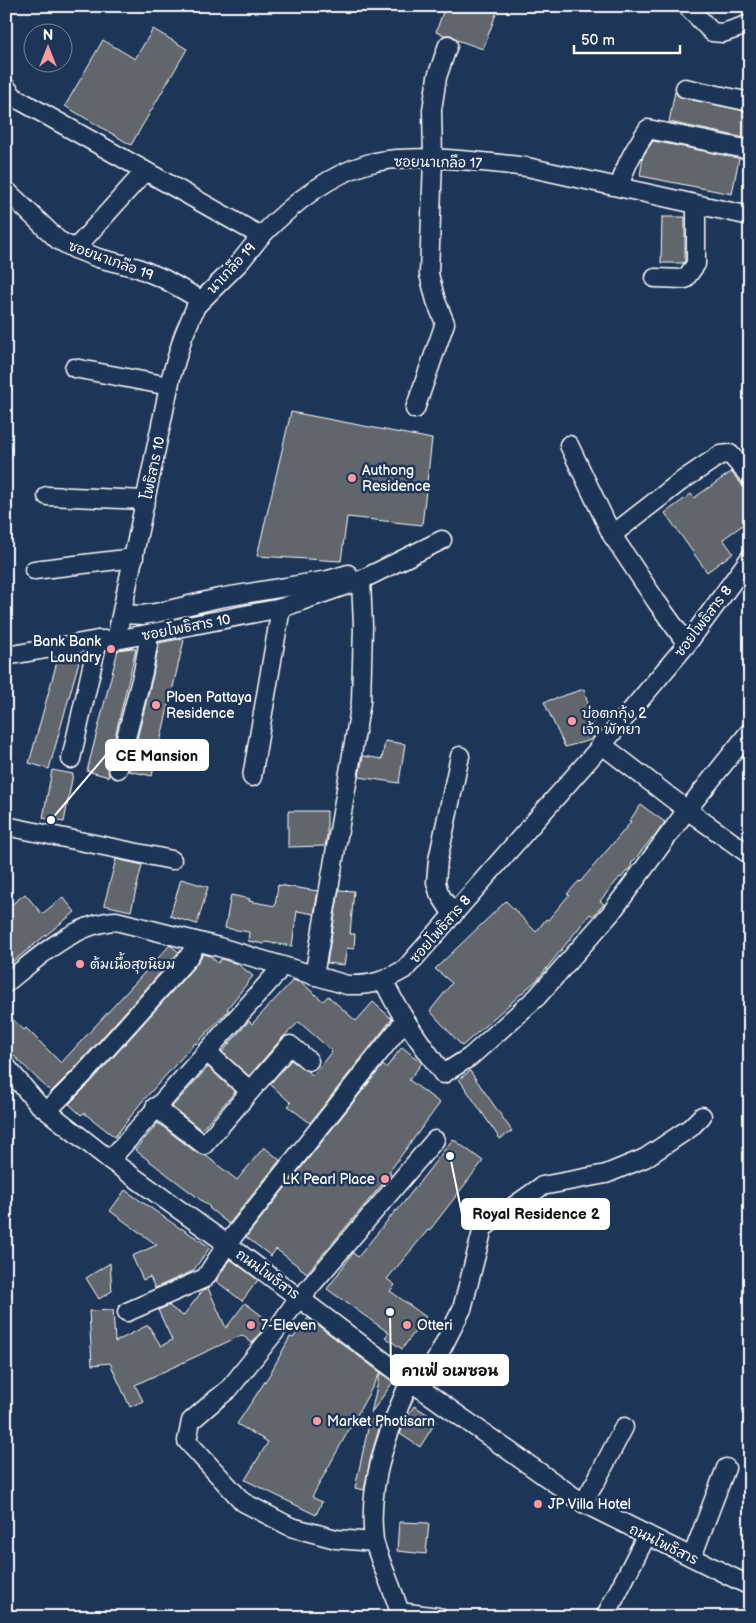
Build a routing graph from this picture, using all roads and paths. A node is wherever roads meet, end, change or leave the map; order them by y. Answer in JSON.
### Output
{"nodes":[{"id":1,"x":686,"y":6,"type":"edge"},
{"id":2,"x":750,"y":24,"type":"edge"},
{"id":3,"x":448,"y":45,"type":"dead end"},
{"id":4,"x":685,"y":88,"type":"dead end"},
{"id":5,"x":9,"y":98,"type":"edge"},
{"id":6,"x":750,"y":102,"type":"edge"},
{"id":7,"x":750,"y":150,"type":"edge"},
{"id":8,"x":433,"y":159,"type":"junction"},
{"id":9,"x":145,"y":171,"type":"junction"},
{"id":10,"x":620,"y":187,"type":"junction"},
{"id":11,"x":6,"y":190,"type":"edge"},
{"id":12,"x":696,"y":205,"type":"junction"},
{"id":13,"x":749,"y":213,"type":"edge"},
{"id":14,"x":261,"y":236,"type":"junction"},
{"id":15,"x":75,"y":249,"type":"junction"},
{"id":16,"x":655,"y":278,"type":"dead end"},
{"id":17,"x":201,"y":300,"type":"junction"},
{"id":18,"x":74,"y":368,"type":"dead end"},
{"id":19,"x":169,"y":386,"type":"junction"},
{"id":20,"x":415,"y":408,"type":"dead end"},
{"id":21,"x":569,"y":445,"type":"dead end"},
{"id":22,"x":750,"y":477,"type":"edge"},
{"id":23,"x":47,"y":496,"type":"dead end"},
{"id":24,"x":146,"y":500,"type":"junction"},
{"id":25,"x":612,"y":535,"type":"junction"},
{"id":26,"x":442,"y":540,"type":"dead end"},
{"id":27,"x":388,"y":555,"type":"dead end"},
{"id":28,"x":134,"y":558,"type":"junction"},
{"id":29,"x":750,"y":558,"type":"edge"},
{"id":30,"x":34,"y":570,"type":"dead end"},
{"id":31,"x":361,"y":580,"type":"junction"},
{"id":32,"x":281,"y":608,"type":"junction"},
{"id":33,"x":122,"y":614,"type":"junction"},
{"id":34,"x":148,"y":634,"type":"junction"},
{"id":35,"x":98,"y":640,"type":"junction"},
{"id":36,"x":116,"y":640,"type":"junction"},
{"id":37,"x":687,"y":644,"type":"junction"},
{"id":38,"x":6,"y":656,"type":"edge"},
{"id":39,"x":750,"y":731,"type":"edge"},
{"id":40,"x":601,"y":744,"type":"junction"},
{"id":41,"x":460,"y":756,"type":"dead end"},
{"id":42,"x":71,"y":758,"type":"dead end"},
{"id":43,"x":118,"y":769,"type":"dead end"},
{"id":44,"x":252,"y":777,"type":"dead end"},
{"id":45,"x":687,"y":810,"type":"junction"},
{"id":46,"x":6,"y":826,"type":"edge"},
{"id":47,"x":750,"y":855,"type":"edge"},
{"id":48,"x":172,"y":860,"type":"dead end"},
{"id":49,"x":452,"y":915,"type":"junction"},
{"id":50,"x":195,"y":941,"type":"junction"},
{"id":51,"x":278,"y":966,"type":"junction"},
{"id":52,"x":314,"y":976,"type":"junction"},
{"id":53,"x":384,"y":981,"type":"junction"},
{"id":54,"x":6,"y":983,"type":"edge"},
{"id":55,"x":404,"y":1020,"type":"junction"},
{"id":56,"x":207,"y":1052,"type":"junction"},
{"id":57,"x":309,"y":1061,"type":"dead end"},
{"id":58,"x":6,"y":1066,"type":"edge"},
{"id":59,"x":250,"y":1090,"type":"junction"},
{"id":60,"x":155,"y":1107,"type":"junction"},
{"id":61,"x":47,"y":1111,"type":"junction"},
{"id":62,"x":702,"y":1116,"type":"dead end"},
{"id":63,"x":435,"y":1140,"type":"dead end"},
{"id":64,"x":110,"y":1160,"type":"junction"},
{"id":65,"x":227,"y":1244,"type":"junction"},
{"id":66,"x":301,"y":1298,"type":"junction"},
{"id":67,"x":127,"y":1312,"type":"dead end"},
{"id":68,"x":416,"y":1385,"type":"junction"},
{"id":69,"x":624,"y":1427,"type":"dead end"},
{"id":70,"x":726,"y":1468,"type":"dead end"},
{"id":71,"x":583,"y":1503,"type":"junction"},
{"id":72,"x":647,"y":1535,"type":"junction"},
{"id":73,"x":374,"y":1542,"type":"junction"},
{"id":74,"x":692,"y":1557,"type":"junction"},
{"id":75,"x":750,"y":1586,"type":"edge"},
{"id":76,"x":400,"y":1615,"type":"edge"},
{"id":77,"x":438,"y":1617,"type":"edge"},
{"id":78,"x":605,"y":1617,"type":"edge"}],
"edges":[{"from":1,"to":2,"type":"street"},
{"from":3,"to":8,"type":"street"},
{"from":4,"to":6,"type":"street"},
{"from":5,"to":9,"type":"street"},
{"from":7,"to":10,"type":"street"},
{"from":8,"to":10,"type":"street","name":"ซอยนาเกลือ 17"},
{"from":8,"to":14,"type":"street","name":"ซอยนาเกลือ 17"},
{"from":8,"to":20,"type":"street"},
{"from":9,"to":14,"type":"street"},
{"from":9,"to":15,"type":"street"},
{"from":10,"to":12,"type":"street","name":"ซอยนาเกลือ 17"},
{"from":11,"to":15,"type":"street","name":"ซอยนาเกลือ 19"},
{"from":12,"to":13,"type":"street","name":"ซอยนาเกลือ 17"},
{"from":12,"to":16,"type":"street"},
{"from":14,"to":17,"type":"street","name":"นาเกลือ 19"},
{"from":15,"to":17,"type":"street","name":"ซอยนาเกลือ 19"},
{"from":17,"to":19,"type":"street","name":"โพธิสาร 10"},
{"from":18,"to":19,"type":"street"},
{"from":19,"to":24,"type":"street","name":"โพธิสาร 10"},
{"from":21,"to":25,"type":"street"},
{"from":22,"to":25,"type":"street"},
{"from":23,"to":24,"type":"street"},
{"from":24,"to":28,"type":"street","name":"โพธิสาร 10"},
{"from":25,"to":37,"type":"street"},
{"from":26,"to":31,"type":"street","name":"ซอยโพธิสาร 10"},
{"from":27,"to":33,"type":"street"},
{"from":28,"to":30,"type":"street"},
{"from":28,"to":33,"type":"street","name":"โพธิสาร 10"},
{"from":29,"to":37,"type":"street","name":"ซอยโพธิสาร 8"},
{"from":31,"to":32,"type":"street","name":"ซอยโพธิสาร 10"},
{"from":31,"to":52,"type":"street"},
{"from":32,"to":34,"type":"street","name":"ซอยโพธิสาร 10"},
{"from":32,"to":44,"type":"street"},
{"from":33,"to":36,"type":"street","name":"โพธิสาร 10"},
{"from":34,"to":36,"type":"street","name":"ซอยโพธิสาร 10"},
{"from":34,"to":43,"type":"street"},
{"from":35,"to":36,"type":"street","name":"ซอยโพธิสาร 10"},
{"from":35,"to":38,"type":"street","name":"ซอยโพธิสาร 10"},
{"from":35,"to":42,"type":"street"},
{"from":37,"to":40,"type":"street","name":"ซอยโพธิสาร 8"},
{"from":39,"to":45,"type":"street"},
{"from":40,"to":45,"type":"street"},
{"from":40,"to":49,"type":"street","name":"ซอยโพธิสาร 8"},
{"from":41,"to":49,"type":"street"},
{"from":45,"to":47,"type":"street"},
{"from":45,"to":55,"type":"street"},
{"from":46,"to":48,"type":"street"},
{"from":49,"to":53,"type":"street","name":"ซอยโพธิสาร 8"},
{"from":50,"to":51,"type":"street","name":"ซอยโพธิสาร 8"},
{"from":50,"to":54,"type":"street","name":"ซอยโพธิสาร 8"},
{"from":50,"to":61,"type":"street"},
{"from":51,"to":52,"type":"street","name":"ซอยโพธิสาร 8"},
{"from":51,"to":56,"type":"street"},
{"from":52,"to":53,"type":"street","name":"ซอยโพธิสาร 8"},
{"from":53,"to":55,"type":"street"},
{"from":55,"to":65,"type":"street"},
{"from":56,"to":59,"type":"street"},
{"from":56,"to":60,"type":"street"},
{"from":57,"to":59,"type":"street"},
{"from":58,"to":61,"type":"street","name":"ถนนโพธิสาร"},
{"from":59,"to":60,"type":"street"},
{"from":60,"to":64,"type":"street"},
{"from":61,"to":64,"type":"street","name":"ถนนโพธิสาร"},
{"from":62,"to":68,"type":"street"},
{"from":63,"to":66,"type":"street"},
{"from":64,"to":65,"type":"street","name":"ถนนโพธิสาร"},
{"from":65,"to":66,"type":"street","name":"ถนนโพธิสาร"},
{"from":65,"to":67,"type":"street"},
{"from":66,"to":68,"type":"street","name":"ถนนโพธิสาร"},
{"from":66,"to":73,"type":"street"},
{"from":68,"to":71,"type":"street","name":"ถนนโพธิสาร"},
{"from":68,"to":73,"type":"street"},
{"from":69,"to":71,"type":"street"},
{"from":70,"to":74,"type":"street"},
{"from":71,"to":72,"type":"street","name":"ถนนโพธิสาร"},
{"from":72,"to":74,"type":"street","name":"ถนนโพธิสาร"},
{"from":72,"to":78,"type":"street"},
{"from":73,"to":76,"type":"street"},
{"from":74,"to":75,"type":"street","name":"ถนนโพธิสาร"},
{"from":76,"to":77,"type":"street"}]}
